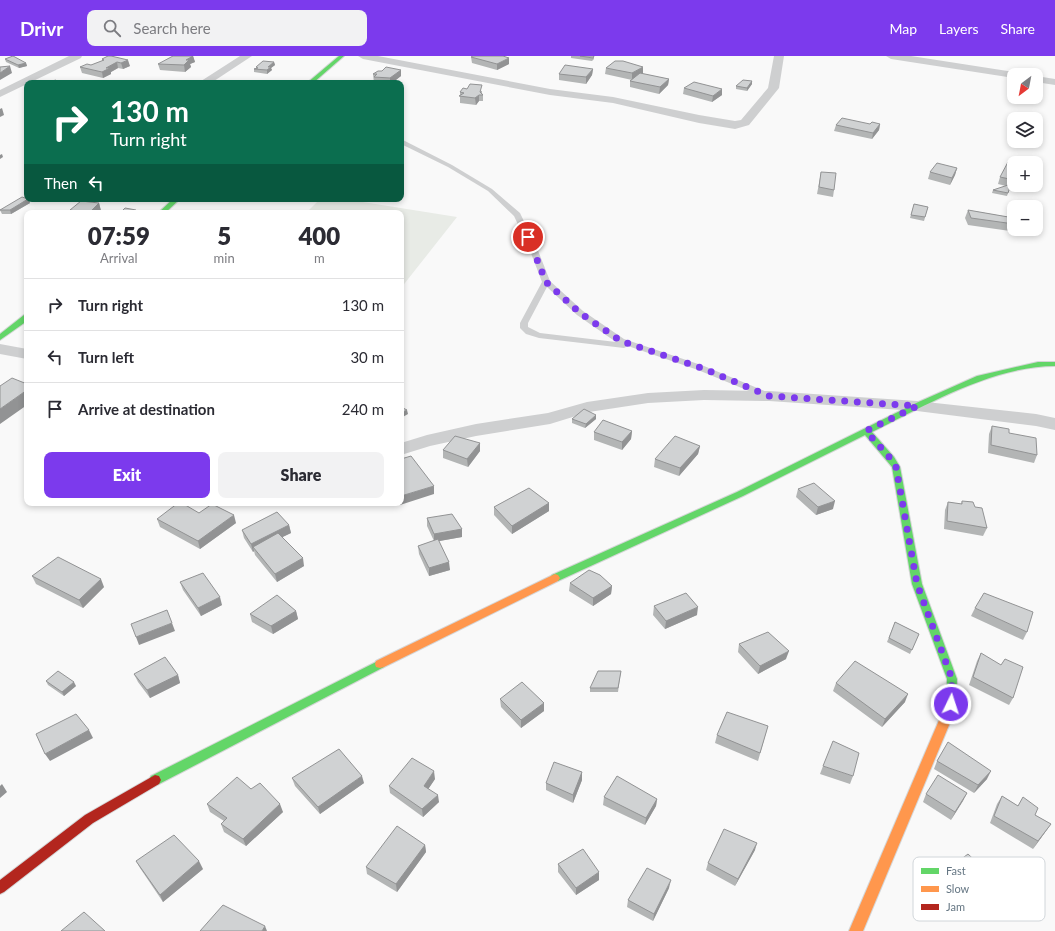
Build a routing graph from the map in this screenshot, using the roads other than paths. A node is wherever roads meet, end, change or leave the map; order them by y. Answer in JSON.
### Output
{"nodes":[{"id":1,"x":77,"y":56,"type":"edge"},
{"id":2,"x":247,"y":56,"type":"edge"},
{"id":3,"x":342,"y":56,"type":"edge"},
{"id":4,"x":363,"y":56,"type":"edge"},
{"id":5,"x":779,"y":56,"type":"edge"},
{"id":6,"x":892,"y":56,"type":"edge"},
{"id":7,"x":1007,"y":74,"type":"edge"},
{"id":8,"x":28,"y":80,"type":"edge"},
{"id":9,"x":208,"y":80,"type":"edge"},
{"id":10,"x":315,"y":80,"type":"edge"},
{"id":11,"x":1043,"y":80,"type":"edge"},
{"id":12,"x":24,"y":82,"type":"edge"},
{"id":13,"x":1055,"y":82,"type":"edge"},
{"id":14,"x":0,"y":94,"type":"edge"},
{"id":15,"x":404,"y":143,"type":"edge"},
{"id":16,"x":174,"y":202,"type":"edge"},
{"id":17,"x":164,"y":210,"type":"edge"},
{"id":18,"x":546,"y":282,"type":"junction"},
{"id":19,"x":24,"y":319,"type":"edge"},
{"id":20,"x":0,"y":338,"type":"edge"},
{"id":21,"x":634,"y":346,"type":"junction"},
{"id":22,"x":0,"y":348,"type":"edge"},
{"id":23,"x":24,"y":353,"type":"edge"},
{"id":24,"x":1055,"y":364,"type":"edge"},
{"id":25,"x":769,"y":396,"type":"junction"},
{"id":26,"x":917,"y":406,"type":"junction"},
{"id":27,"x":1055,"y":424,"type":"edge"},
{"id":28,"x":866,"y":431,"type":"junction"},
{"id":29,"x":404,"y":448,"type":"edge"},
{"id":30,"x":0,"y":888,"type":"edge"},
{"id":31,"x":856,"y":931,"type":"edge"}],
"edges":[{"from":1,"to":8,"type":"street"},
{"from":2,"to":9,"type":"street"},
{"from":3,"to":10,"type":"street"},
{"from":4,"to":5,"type":"street"},
{"from":6,"to":7,"type":"street"},
{"from":11,"to":13,"type":"street"},
{"from":12,"to":14,"type":"street"},
{"from":15,"to":18,"type":"lane"},
{"from":16,"to":17,"type":"street"},
{"from":18,"to":21,"type":"lane"},
{"from":18,"to":21,"type":"lane"},
{"from":19,"to":20,"type":"street"},
{"from":21,"to":25,"type":"lane"},
{"from":22,"to":23,"type":"street"},
{"from":24,"to":26,"type":"street"},
{"from":25,"to":26,"type":"street"},
{"from":25,"to":29,"type":"street"},
{"from":26,"to":27,"type":"street"},
{"from":26,"to":28,"type":"street"},
{"from":28,"to":30,"type":"street"},
{"from":28,"to":31,"type":"street"}]}
